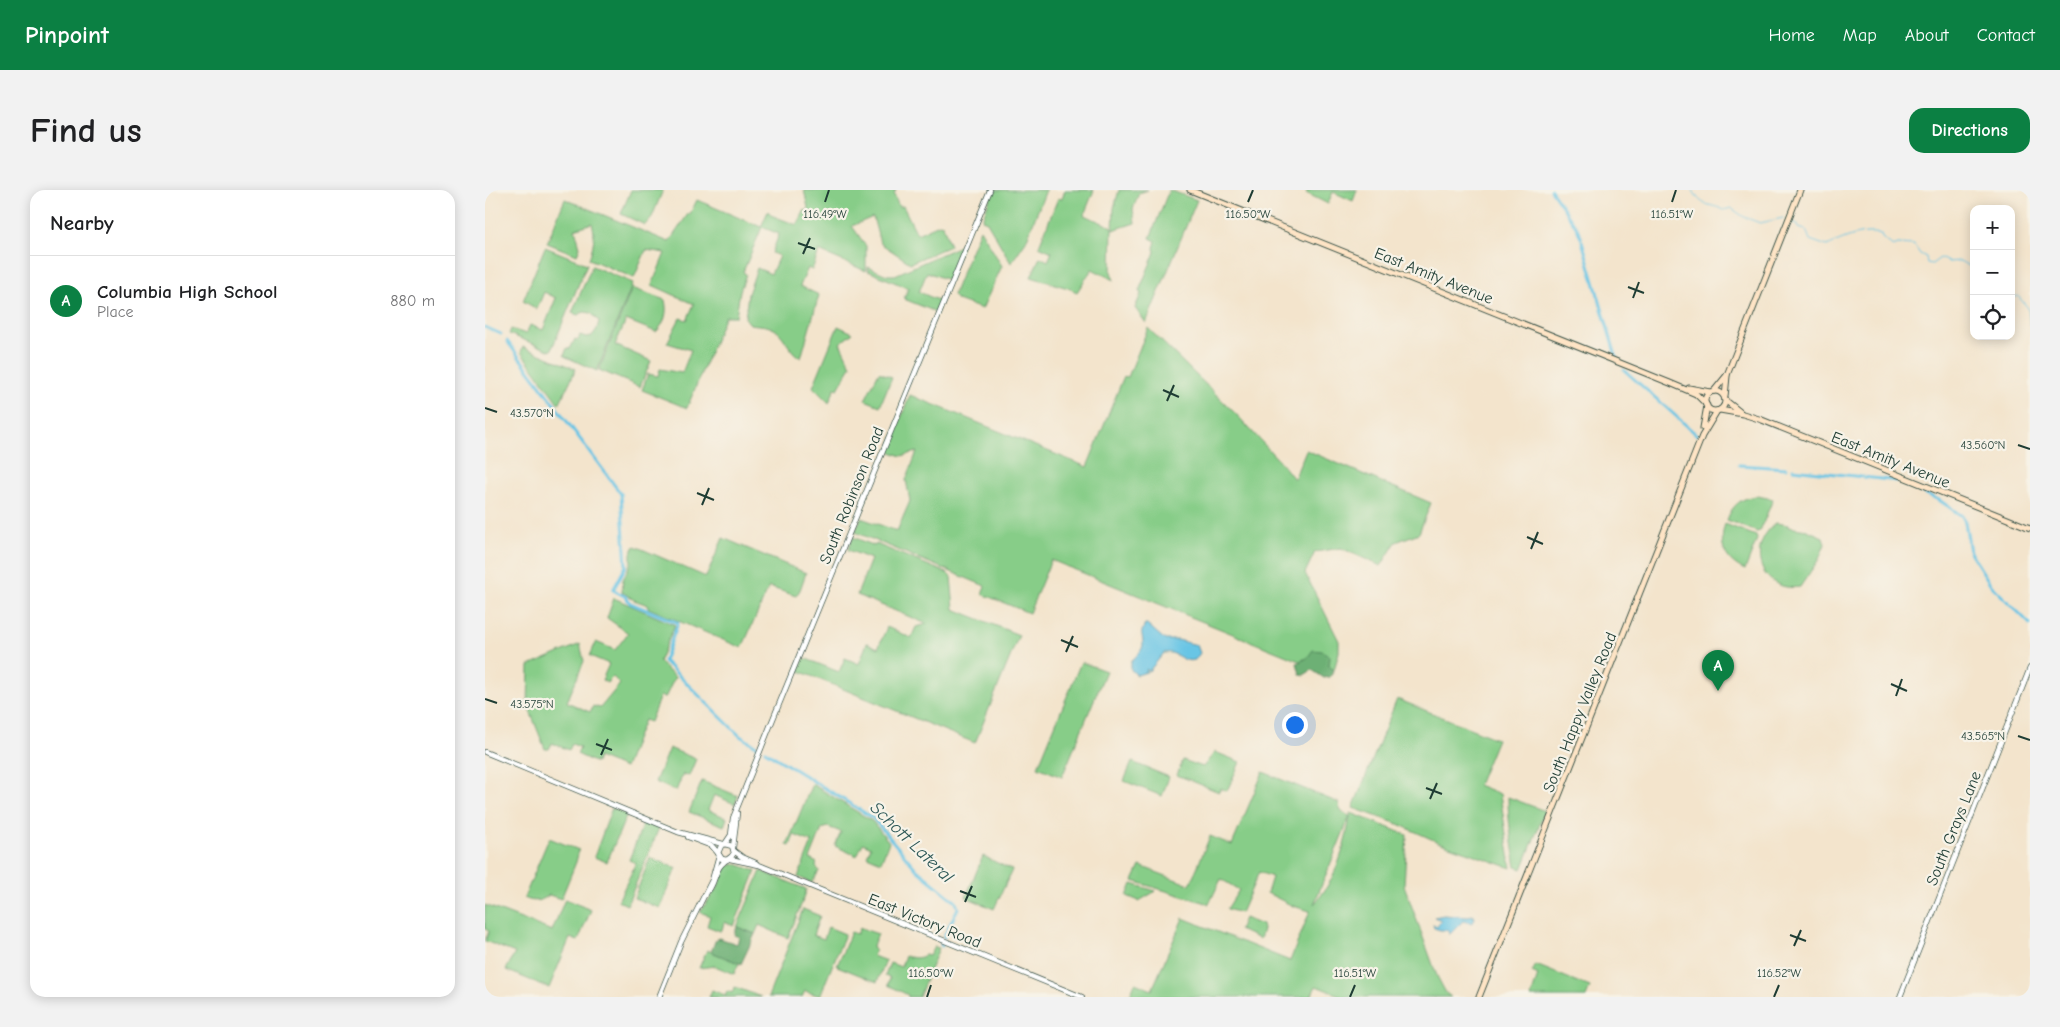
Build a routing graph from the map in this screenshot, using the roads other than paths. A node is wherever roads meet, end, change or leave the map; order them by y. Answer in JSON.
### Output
{"nodes":[{"id":1,"x":989,"y":190,"type":"edge"},
{"id":2,"x":1190,"y":190,"type":"edge"},
{"id":3,"x":1800,"y":190,"type":"edge"},
{"id":4,"x":1727,"y":375,"type":"junction"},
{"id":5,"x":1670,"y":383,"type":"junction"},
{"id":6,"x":1713,"y":392,"type":"junction"},
{"id":7,"x":1725,"y":399,"type":"junction"},
{"id":8,"x":1706,"y":405,"type":"junction"},
{"id":9,"x":1719,"y":411,"type":"junction"},
{"id":10,"x":1743,"y":414,"type":"junction"},
{"id":11,"x":1702,"y":436,"type":"junction"},
{"id":12,"x":2030,"y":528,"type":"edge"},
{"id":13,"x":2030,"y":668,"type":"edge"},
{"id":14,"x":485,"y":752,"type":"edge"},
{"id":15,"x":737,"y":810,"type":"junction"},
{"id":16,"x":683,"y":834,"type":"junction"},
{"id":17,"x":724,"y":844,"type":"junction"},
{"id":18,"x":734,"y":850,"type":"junction"},
{"id":19,"x":719,"y":854,"type":"junction"},
{"id":20,"x":728,"y":859,"type":"junction"},
{"id":21,"x":759,"y":865,"type":"junction"},
{"id":22,"x":706,"y":893,"type":"junction"},
{"id":23,"x":659,"y":997,"type":"edge"},
{"id":24,"x":1082,"y":997,"type":"edge"},
{"id":25,"x":1479,"y":997,"type":"edge"},
{"id":26,"x":1900,"y":997,"type":"edge"}],
"edges":[{"from":1,"to":15,"type":"street","name":"South Robinson Road"},
{"from":2,"to":5,"type":"main road","name":"East Amity Avenue"},
{"from":3,"to":4,"type":"main road"},
{"from":4,"to":6,"type":"main road"},
{"from":4,"to":7,"type":"main road"},
{"from":5,"to":6,"type":"main road","name":"East Amity Avenue"},
{"from":5,"to":8,"type":"main road","name":"East Amity Avenue"},
{"from":6,"to":7,"type":"main road"},
{"from":6,"to":8,"type":"main road"},
{"from":7,"to":9,"type":"main road"},
{"from":7,"to":10,"type":"main road","name":"East Amity Avenue"},
{"from":8,"to":9,"type":"main road"},
{"from":8,"to":11,"type":"main road","name":"South Happy Valley Road"},
{"from":9,"to":10,"type":"main road","name":"East Amity Avenue"},
{"from":9,"to":11,"type":"main road","name":"South Happy Valley Road"},
{"from":10,"to":12,"type":"main road","name":"East Amity Avenue"},
{"from":11,"to":25,"type":"main road","name":"South Happy Valley Road"},
{"from":13,"to":26,"type":"street","name":"South Grays Lane"},
{"from":14,"to":16,"type":"street"},
{"from":15,"to":17,"type":"street","name":"South Robinson Road"},
{"from":15,"to":18,"type":"street","name":"South Robinson Road"},
{"from":16,"to":17,"type":"street"},
{"from":16,"to":19,"type":"street"},
{"from":17,"to":18,"type":"street"},
{"from":17,"to":19,"type":"street"},
{"from":18,"to":20,"type":"street"},
{"from":18,"to":21,"type":"street","name":"East Victory Road"},
{"from":19,"to":20,"type":"street"},
{"from":19,"to":22,"type":"street"},
{"from":20,"to":21,"type":"street","name":"East Victory Road"},
{"from":20,"to":22,"type":"street"},
{"from":21,"to":24,"type":"street","name":"East Victory Road"},
{"from":22,"to":23,"type":"street"}]}
